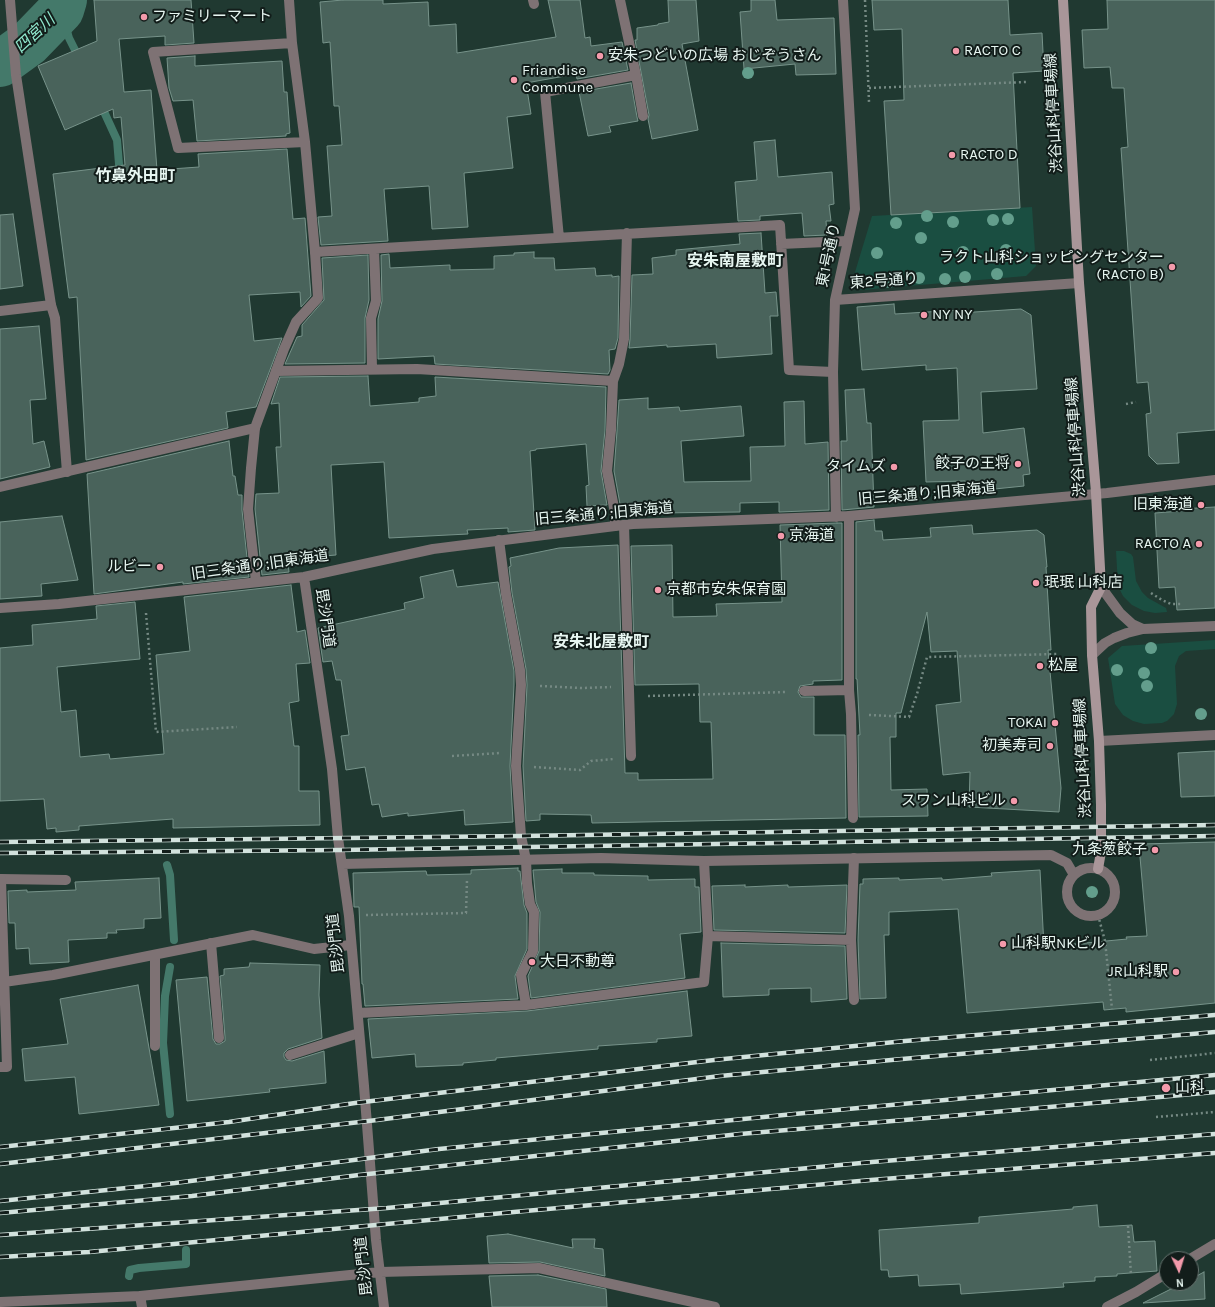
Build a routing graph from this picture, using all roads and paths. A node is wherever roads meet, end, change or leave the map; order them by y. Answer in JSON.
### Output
{"nodes":[{"id":1,"x":10,"y":0,"type":"edge"},
{"id":2,"x":289,"y":0,"type":"edge"},
{"id":3,"x":620,"y":0,"type":"edge"},
{"id":4,"x":843,"y":0,"type":"edge"},
{"id":5,"x":865,"y":0,"type":"edge"},
{"id":6,"x":1063,"y":0,"type":"edge"},
{"id":7,"x":292,"y":43,"type":"junction"},
{"id":8,"x":636,"y":75,"type":"junction"},
{"id":9,"x":1026,"y":82,"type":"dead end"},
{"id":10,"x":643,"y":116,"type":"dead end"},
{"id":11,"x":305,"y":142,"type":"junction"},
{"id":12,"x":627,"y":233,"type":"junction"},
{"id":13,"x":559,"y":238,"type":"junction"},
{"id":14,"x":847,"y":241,"type":"junction"},
{"id":15,"x":781,"y":244,"type":"junction"},
{"id":16,"x":374,"y":249,"type":"junction"},
{"id":17,"x":315,"y":252,"type":"junction"},
{"id":18,"x":1079,"y":283,"type":"junction"},
{"id":19,"x":835,"y":300,"type":"junction"},
{"id":20,"x":51,"y":305,"type":"junction"},
{"id":21,"x":0,"y":311,"type":"edge"},
{"id":22,"x":372,"y":370,"type":"junction"},
{"id":23,"x":276,"y":371,"type":"junction"},
{"id":24,"x":833,"y":372,"type":"junction"},
{"id":25,"x":613,"y":381,"type":"junction"},
{"id":26,"x":1136,"y":402,"type":"dead end"},
{"id":27,"x":1126,"y":404,"type":"dead end"},
{"id":28,"x":255,"y":428,"type":"junction"},
{"id":29,"x":67,"y":472,"type":"junction"},
{"id":30,"x":1215,"y":480,"type":"edge"},
{"id":31,"x":0,"y":487,"type":"edge"},
{"id":32,"x":1096,"y":493,"type":"junction"},
{"id":33,"x":849,"y":516,"type":"junction"},
{"id":34,"x":836,"y":517,"type":"junction"},
{"id":35,"x":620,"y":525,"type":"junction"},
{"id":36,"x":499,"y":540,"type":"junction"},
{"id":37,"x":304,"y":577,"type":"junction"},
{"id":38,"x":256,"y":582,"type":"junction"},
{"id":39,"x":1100,"y":587,"type":"junction"},
{"id":40,"x":1151,"y":593,"type":"dead end"},
{"id":41,"x":144,"y":595,"type":"junction"},
{"id":42,"x":1183,"y":604,"type":"dead end"},
{"id":43,"x":0,"y":608,"type":"edge"},
{"id":44,"x":1215,"y":626,"type":"edge"},
{"id":45,"x":1143,"y":629,"type":"junction"},
{"id":46,"x":1059,"y":654,"type":"dead end"},
{"id":47,"x":1092,"y":655,"type":"junction"},
{"id":48,"x":521,"y":685,"type":"junction"},
{"id":49,"x":849,"y":690,"type":"junction"},
{"id":50,"x":629,"y":691,"type":"junction"},
{"id":51,"x":804,"y":691,"type":"joint"},
{"id":52,"x":851,"y":714,"type":"junction"},
{"id":53,"x":236,"y":727,"type":"dead end"},
{"id":54,"x":1215,"y":735,"type":"edge"},
{"id":55,"x":1098,"y":741,"type":"junction"},
{"id":56,"x":516,"y":752,"type":"junction"},
{"id":57,"x":452,"y":756,"type":"dead end"},
{"id":58,"x":631,"y":756,"type":"joint"},
{"id":59,"x":516,"y":766,"type":"junction"},
{"id":60,"x":853,"y":818,"type":"dead end"},
{"id":61,"x":854,"y":858,"type":"junction"},
{"id":62,"x":526,"y":860,"type":"junction"},
{"id":63,"x":467,"y":861,"type":"junction"},
{"id":64,"x":704,"y":861,"type":"junction"},
{"id":65,"x":342,"y":864,"type":"junction"},
{"id":66,"x":1098,"y":869,"type":"junction"},
{"id":67,"x":1074,"y":875,"type":"junction"},
{"id":68,"x":66,"y":880,"type":"dead end"},
{"id":69,"x":1098,"y":915,"type":"junction"},
{"id":70,"x":349,"y":916,"type":"junction"},
{"id":71,"x":708,"y":936,"type":"junction"},
{"id":72,"x":851,"y":940,"type":"junction"},
{"id":73,"x":211,"y":943,"type":"junction"},
{"id":74,"x":351,"y":945,"type":"junction"},
{"id":75,"x":2,"y":954,"type":"edge"},
{"id":76,"x":154,"y":955,"type":"junction"},
{"id":77,"x":4,"y":982,"type":"junction"},
{"id":78,"x":854,"y":1000,"type":"dead end"},
{"id":79,"x":526,"y":1005,"type":"junction"},
{"id":80,"x":1112,"y":1009,"type":"dead end"},
{"id":81,"x":358,"y":1014,"type":"junction"},
{"id":82,"x":359,"y":1033,"type":"junction"},
{"id":83,"x":219,"y":1038,"type":"dead end"},
{"id":84,"x":155,"y":1046,"type":"dead end"},
{"id":85,"x":1215,"y":1054,"type":"edge"},
{"id":86,"x":290,"y":1055,"type":"dead end"},
{"id":87,"x":1150,"y":1060,"type":"dead end"},
{"id":88,"x":0,"y":1067,"type":"edge"},
{"id":89,"x":1215,"y":1112,"type":"edge"},
{"id":90,"x":1156,"y":1117,"type":"dead end"},
{"id":91,"x":1128,"y":1226,"type":"dead end"},
{"id":92,"x":1215,"y":1244,"type":"edge"},
{"id":93,"x":1199,"y":1254,"type":"edge"},
{"id":94,"x":380,"y":1272,"type":"junction"},
{"id":95,"x":1131,"y":1277,"type":"dead end"},
{"id":96,"x":1159,"y":1278,"type":"edge"},
{"id":97,"x":140,"y":1296,"type":"junction"},
{"id":98,"x":0,"y":1302,"type":"edge"},
{"id":99,"x":142,"y":1307,"type":"edge"},
{"id":100,"x":384,"y":1307,"type":"edge"},
{"id":101,"x":715,"y":1307,"type":"edge"},
{"id":102,"x":1107,"y":1307,"type":"edge"}],
"edges":[{"from":1,"to":20,"type":"street"},
{"from":2,"to":7,"type":"street"},
{"from":3,"to":8,"type":"street"},
{"from":4,"to":14,"type":"street","name":"東1号通り"},
{"from":5,"to":9,"type":"path"},
{"from":6,"to":18,"type":"main road","name":"渋谷山科停車場線"},
{"from":7,"to":11,"type":"street"},
{"from":7,"to":11,"type":"street"},
{"from":8,"to":10,"type":"street"},
{"from":8,"to":13,"type":"street"},
{"from":11,"to":17,"type":"street"},
{"from":12,"to":13,"type":"street"},
{"from":12,"to":15,"type":"street"},
{"from":12,"to":25,"type":"street"},
{"from":13,"to":16,"type":"street"},
{"from":14,"to":15,"type":"street"},
{"from":14,"to":19,"type":"street","name":"東1号通り"},
{"from":15,"to":24,"type":"street"},
{"from":16,"to":17,"type":"street"},
{"from":16,"to":22,"type":"street"},
{"from":17,"to":23,"type":"street"},
{"from":18,"to":19,"type":"street","name":"東2号通り"},
{"from":18,"to":32,"type":"main road","name":"渋谷山科停車場線"},
{"from":19,"to":24,"type":"street","name":"東1号通り"},
{"from":20,"to":21,"type":"street"},
{"from":20,"to":29,"type":"street"},
{"from":22,"to":23,"type":"street"},
{"from":22,"to":25,"type":"street"},
{"from":23,"to":28,"type":"street"},
{"from":24,"to":34,"type":"street","name":"東1号通り"},
{"from":25,"to":35,"type":"street"},
{"from":26,"to":27,"type":"path"},
{"from":28,"to":29,"type":"street"},
{"from":28,"to":38,"type":"street"},
{"from":29,"to":31,"type":"street"},
{"from":30,"to":32,"type":"street","name":"旧三条通り;旧東海道"},
{"from":32,"to":33,"type":"street","name":"旧三条通り;旧東海道"},
{"from":32,"to":39,"type":"main road","name":"渋谷山科停車場線"},
{"from":33,"to":34,"type":"street","name":"旧三条通り;旧東海道"},
{"from":33,"to":49,"type":"street"},
{"from":34,"to":35,"type":"street","name":"旧三条通り;旧東海道"},
{"from":35,"to":36,"type":"street","name":"旧三条通り;旧東海道"},
{"from":35,"to":50,"type":"street"},
{"from":36,"to":37,"type":"street","name":"旧三条通り;旧東海道"},
{"from":36,"to":48,"type":"street"},
{"from":37,"to":38,"type":"street","name":"旧三条通り;旧東海道"},
{"from":37,"to":65,"type":"street","name":"毘沙門道"},
{"from":38,"to":41,"type":"street","name":"旧三条通り;旧東海道"},
{"from":39,"to":45,"type":"street"},
{"from":39,"to":47,"type":"main road","name":"渋谷山科停車場線"},
{"from":40,"to":42,"type":"path"},
{"from":41,"to":43,"type":"street","name":"旧三条通り;旧東海道"},
{"from":41,"to":53,"type":"path"},
{"from":44,"to":45,"type":"street"},
{"from":45,"to":47,"type":"street"},
{"from":46,"to":52,"type":"path"},
{"from":47,"to":55,"type":"main road","name":"渋谷山科停車場線"},
{"from":48,"to":50,"type":"path"},
{"from":48,"to":56,"type":"street"},
{"from":49,"to":51,"type":"street"},
{"from":49,"to":52,"type":"street"},
{"from":50,"to":51,"type":"path"},
{"from":50,"to":58,"type":"street"},
{"from":52,"to":60,"type":"street"},
{"from":54,"to":55,"type":"street"},
{"from":55,"to":66,"type":"main road","name":"渋谷山科停車場線"},
{"from":56,"to":57,"type":"path"},
{"from":56,"to":59,"type":"street"},
{"from":58,"to":59,"type":"path"},
{"from":59,"to":62,"type":"street"},
{"from":61,"to":64,"type":"street"},
{"from":61,"to":67,"type":"street"},
{"from":61,"to":72,"type":"street"},
{"from":62,"to":63,"type":"street"},
{"from":62,"to":64,"type":"street"},
{"from":62,"to":79,"type":"street"},
{"from":63,"to":65,"type":"street"},
{"from":63,"to":70,"type":"path"},
{"from":64,"to":71,"type":"street"},
{"from":65,"to":70,"type":"street","name":"毘沙門道"},
{"from":66,"to":67,"type":"street"},
{"from":66,"to":69,"type":"street"},
{"from":67,"to":69,"type":"street"},
{"from":68,"to":75,"type":"street"},
{"from":69,"to":80,"type":"path"},
{"from":70,"to":74,"type":"street","name":"毘沙門道"},
{"from":71,"to":72,"type":"street"},
{"from":71,"to":79,"type":"street"},
{"from":72,"to":78,"type":"street"},
{"from":73,"to":74,"type":"street"},
{"from":73,"to":76,"type":"street"},
{"from":73,"to":83,"type":"street"},
{"from":74,"to":81,"type":"street","name":"毘沙門道"},
{"from":75,"to":77,"type":"street"},
{"from":76,"to":77,"type":"street"},
{"from":76,"to":84,"type":"street"},
{"from":77,"to":88,"type":"street"},
{"from":79,"to":81,"type":"street"},
{"from":81,"to":82,"type":"street","name":"毘沙門道"},
{"from":82,"to":86,"type":"street"},
{"from":82,"to":94,"type":"street","name":"毘沙門道"},
{"from":85,"to":87,"type":"path"},
{"from":89,"to":90,"type":"path"},
{"from":91,"to":95,"type":"path"},
{"from":92,"to":93,"type":"street"},
{"from":94,"to":97,"type":"street"},
{"from":94,"to":100,"type":"street","name":"毘沙門道"},
{"from":94,"to":101,"type":"street"},
{"from":96,"to":102,"type":"street"},
{"from":97,"to":98,"type":"street"},
{"from":97,"to":99,"type":"street"}]}
